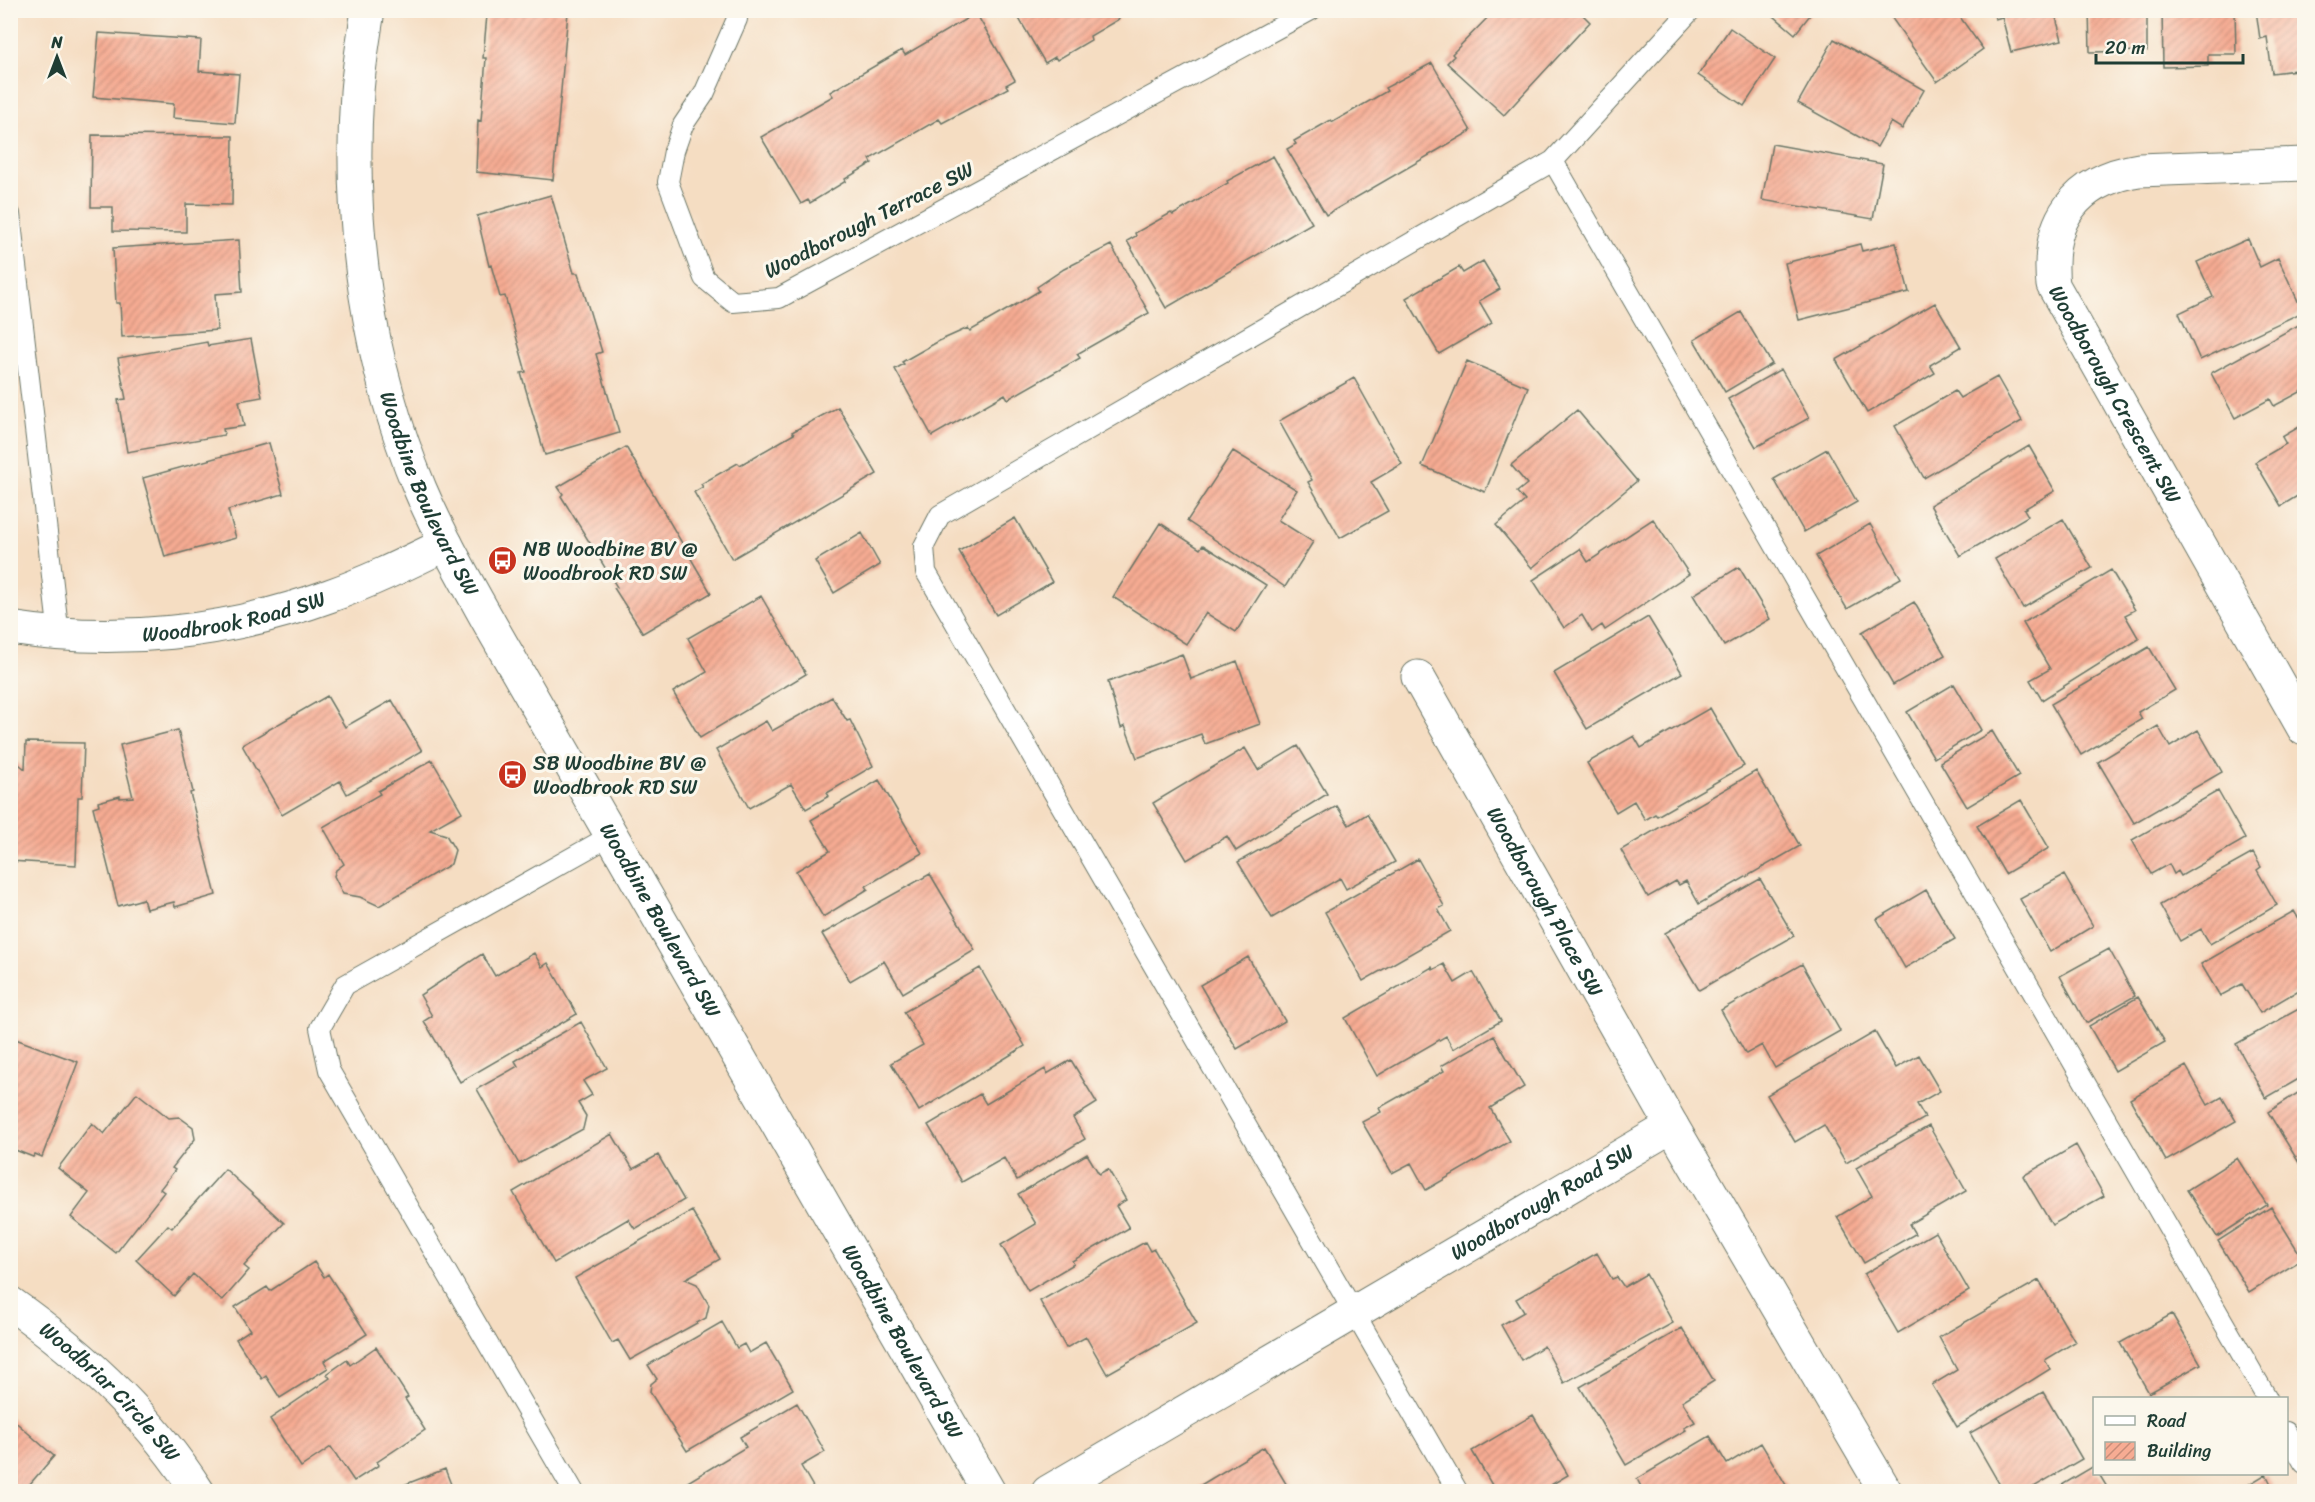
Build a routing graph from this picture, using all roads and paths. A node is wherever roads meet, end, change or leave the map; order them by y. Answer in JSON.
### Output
{"nodes":[{"id":1,"x":368,"y":10,"type":"edge"},
{"id":2,"x":737,"y":10,"type":"edge"},
{"id":3,"x":1311,"y":10,"type":"edge"},
{"id":4,"x":1691,"y":10,"type":"edge"},
{"id":5,"x":1553,"y":161,"type":"junction"},
{"id":6,"x":2304,"y":164,"type":"edge"},
{"id":7,"x":10,"y":214,"type":"edge"},
{"id":8,"x":446,"y":544,"type":"junction"},
{"id":9,"x":10,"y":628,"type":"edge"},
{"id":10,"x":59,"y":636,"type":"junction"},
{"id":11,"x":1418,"y":677,"type":"dead end"},
{"id":12,"x":2304,"y":729,"type":"edge"},
{"id":13,"x":612,"y":835,"type":"junction"},
{"id":14,"x":1672,"y":1126,"type":"junction"},
{"id":15,"x":10,"y":1303,"type":"edge"},
{"id":16,"x":1355,"y":1313,"type":"junction"},
{"id":17,"x":2266,"y":1397,"type":"edge"},
{"id":18,"x":2288,"y":1435,"type":"edge"},
{"id":19,"x":2304,"y":1463,"type":"edge"},
{"id":20,"x":198,"y":1491,"type":"edge"},
{"id":21,"x":574,"y":1491,"type":"edge"},
{"id":22,"x":989,"y":1491,"type":"edge"},
{"id":23,"x":1048,"y":1491,"type":"edge"},
{"id":24,"x":1458,"y":1491,"type":"edge"},
{"id":25,"x":1886,"y":1491,"type":"edge"}],
"edges":[{"from":1,"to":8,"type":"street","name":"Woodbine Boulevard SW"},
{"from":2,"to":3,"type":"lane","name":"Woodborough Terrace SW"},
{"from":4,"to":5,"type":"lane"},
{"from":5,"to":16,"type":"lane"},
{"from":5,"to":17,"type":"lane"},
{"from":6,"to":12,"type":"street","name":"Woodborough Crescent SW"},
{"from":7,"to":10,"type":"lane"},
{"from":8,"to":10,"type":"street","name":"Woodbrook Road SW"},
{"from":8,"to":13,"type":"street","name":"Woodbine Boulevard SW"},
{"from":9,"to":10,"type":"street","name":"Woodbrook Road SW"},
{"from":11,"to":14,"type":"street","name":"Woodborough Place SW"},
{"from":13,"to":21,"type":"lane"},
{"from":13,"to":22,"type":"street","name":"Woodbine Boulevard SW"},
{"from":14,"to":16,"type":"street","name":"Woodborough Road SW"},
{"from":14,"to":25,"type":"street"},
{"from":15,"to":20,"type":"street","name":"Woodbriar Circle SW"},
{"from":16,"to":23,"type":"street","name":"Woodborough Road SW"},
{"from":16,"to":24,"type":"lane"},
{"from":18,"to":19,"type":"lane"}]}
